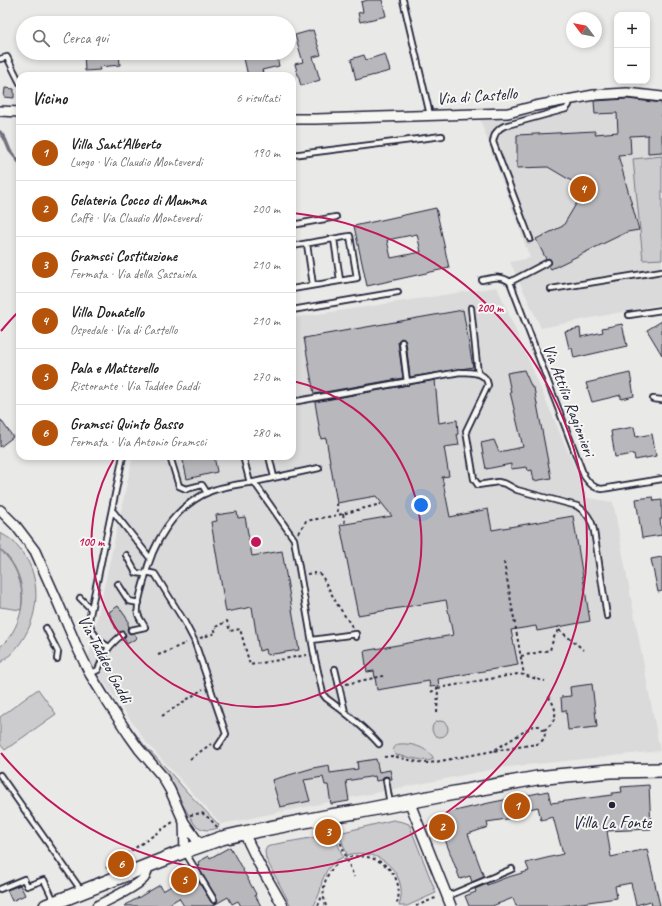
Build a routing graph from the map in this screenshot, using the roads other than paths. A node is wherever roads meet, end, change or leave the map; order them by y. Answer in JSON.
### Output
{"nodes":[{"id":1,"x":403,"y":0,"type":"edge"},
{"id":2,"x":0,"y":59,"type":"edge"},
{"id":3,"x":16,"y":75,"type":"edge"},
{"id":4,"x":662,"y":97,"type":"edge"},
{"id":5,"x":567,"y":100,"type":"junction"},
{"id":6,"x":0,"y":111,"type":"edge"},
{"id":7,"x":16,"y":112,"type":"edge"},
{"id":8,"x":430,"y":115,"type":"junction"},
{"id":9,"x":296,"y":119,"type":"edge"},
{"id":10,"x":442,"y":136,"type":"dead end"},
{"id":11,"x":296,"y":155,"type":"edge"},
{"id":12,"x":336,"y":217,"type":"dead end"},
{"id":13,"x":296,"y":224,"type":"edge"},
{"id":14,"x":334,"y":239,"type":"junction"},
{"id":15,"x":530,"y":239,"type":"dead end"},
{"id":16,"x":306,"y":244,"type":"junction"},
{"id":17,"x":296,"y":245,"type":"edge"},
{"id":18,"x":548,"y":262,"type":"dead end"},
{"id":19,"x":662,"y":271,"type":"edge"},
{"id":20,"x":340,"y":280,"type":"junction"},
{"id":21,"x":482,"y":280,"type":"dead end"},
{"id":22,"x":510,"y":282,"type":"junction"},
{"id":23,"x":313,"y":285,"type":"junction"},
{"id":24,"x":296,"y":288,"type":"edge"},
{"id":25,"x":551,"y":290,"type":"dead end"},
{"id":26,"x":398,"y":292,"type":"dead end"},
{"id":27,"x":471,"y":308,"type":"dead end"},
{"id":28,"x":296,"y":309,"type":"edge"},
{"id":29,"x":662,"y":310,"type":"edge"},
{"id":30,"x":629,"y":315,"type":"dead end"},
{"id":31,"x":402,"y":342,"type":"dead end"},
{"id":32,"x":478,"y":374,"type":"junction"},
{"id":33,"x":407,"y":382,"type":"junction"},
{"id":34,"x":653,"y":399,"type":"dead end"},
{"id":35,"x":662,"y":400,"type":"edge"},
{"id":36,"x":296,"y":401,"type":"edge"},
{"id":37,"x":122,"y":460,"type":"edge"},
{"id":38,"x":171,"y":460,"type":"dead end"},
{"id":39,"x":244,"y":460,"type":"edge"},
{"id":40,"x":270,"y":460,"type":"edge"},
{"id":41,"x":319,"y":468,"type":"dead end"},
{"id":42,"x":274,"y":478,"type":"junction"},
{"id":43,"x":662,"y":479,"type":"edge"},
{"id":44,"x":252,"y":482,"type":"junction"},
{"id":45,"x":207,"y":493,"type":"junction"},
{"id":46,"x":0,"y":510,"type":"edge"},
{"id":47,"x":112,"y":510,"type":"junction"},
{"id":48,"x":126,"y":555,"type":"dead end"},
{"id":49,"x":150,"y":558,"type":"junction"},
{"id":50,"x":145,"y":573,"type":"junction"},
{"id":51,"x":118,"y":584,"type":"dead end"},
{"id":52,"x":80,"y":598,"type":"dead end"},
{"id":53,"x":139,"y":603,"type":"junction"},
{"id":54,"x":91,"y":609,"type":"junction"},
{"id":55,"x":607,"y":616,"type":"dead end"},
{"id":56,"x":46,"y":628,"type":"dead end"},
{"id":57,"x":131,"y":630,"type":"dead end"},
{"id":58,"x":122,"y":635,"type":"dead end"},
{"id":59,"x":356,"y":636,"type":"road end"},
{"id":60,"x":312,"y":640,"type":"junction"},
{"id":61,"x":109,"y":647,"type":"junction"},
{"id":62,"x":57,"y":659,"type":"dead end"},
{"id":63,"x":336,"y":669,"type":"dead end"},
{"id":64,"x":90,"y":674,"type":"junction"},
{"id":65,"x":345,"y":712,"type":"junction"},
{"id":66,"x":216,"y":744,"type":"road end"},
{"id":67,"x":379,"y":744,"type":"dead end"},
{"id":68,"x":662,"y":770,"type":"edge"},
{"id":69,"x":0,"y":775,"type":"edge"},
{"id":70,"x":386,"y":780,"type":"dead end"},
{"id":71,"x":409,"y":801,"type":"junction"},
{"id":72,"x":390,"y":806,"type":"junction"},
{"id":73,"x":184,"y":820,"type":"junction"},
{"id":74,"x":244,"y":833,"type":"junction"},
{"id":75,"x":201,"y":846,"type":"junction"},
{"id":76,"x":185,"y":852,"type":"junction"},
{"id":77,"x":147,"y":866,"type":"junction"},
{"id":78,"x":512,"y":869,"type":"dead end"},
{"id":79,"x":0,"y":889,"type":"edge"},
{"id":80,"x":82,"y":892,"type":"junction"},
{"id":81,"x":447,"y":895,"type":"junction"},
{"id":82,"x":214,"y":900,"type":"dead end"},
{"id":83,"x":50,"y":904,"type":"edge"},
{"id":84,"x":97,"y":906,"type":"edge"},
{"id":85,"x":282,"y":906,"type":"edge"},
{"id":86,"x":451,"y":906,"type":"edge"}],
"edges":[{"from":1,"to":8,"type":"lane"},
{"from":2,"to":3,"type":"lane"},
{"from":4,"to":5,"type":"street","name":"Via di Castello"},
{"from":5,"to":8,"type":"street","name":"Via di Castello"},
{"from":5,"to":15,"type":"lane"},
{"from":6,"to":7,"type":"street"},
{"from":8,"to":9,"type":"street","name":"Via di Castello"},
{"from":10,"to":11,"type":"lane"},
{"from":12,"to":13,"type":"lane"},
{"from":14,"to":16,"type":"lane"},
{"from":14,"to":20,"type":"lane"},
{"from":14,"to":20,"type":"lane"},
{"from":16,"to":17,"type":"lane"},
{"from":16,"to":23,"type":"lane"},
{"from":18,"to":22,"type":"lane"},
{"from":19,"to":25,"type":"lane"},
{"from":20,"to":23,"type":"lane"},
{"from":21,"to":22,"type":"lane"},
{"from":22,"to":43,"type":"lane","name":"Via Attilio Ragionieri"},
{"from":23,"to":24,"type":"lane"},
{"from":26,"to":28,"type":"lane"},
{"from":27,"to":32,"type":"lane"},
{"from":29,"to":30,"type":"lane"},
{"from":31,"to":33,"type":"lane"},
{"from":32,"to":33,"type":"lane"},
{"from":32,"to":55,"type":"lane"},
{"from":33,"to":36,"type":"lane"},
{"from":34,"to":35,"type":"lane"},
{"from":37,"to":47,"type":"lane"},
{"from":38,"to":45,"type":"lane"},
{"from":39,"to":44,"type":"lane"},
{"from":40,"to":42,"type":"lane"},
{"from":41,"to":42,"type":"lane"},
{"from":42,"to":44,"type":"lane"},
{"from":44,"to":45,"type":"lane"},
{"from":44,"to":60,"type":"lane"},
{"from":45,"to":49,"type":"lane"},
{"from":46,"to":64,"type":"street","name":"Via Taddeo Gaddi"},
{"from":47,"to":49,"type":"lane"},
{"from":47,"to":54,"type":"lane"},
{"from":48,"to":50,"type":"lane"},
{"from":49,"to":50,"type":"lane"},
{"from":50,"to":53,"type":"lane"},
{"from":50,"to":66,"type":"lane"},
{"from":51,"to":53,"type":"lane"},
{"from":52,"to":54,"type":"lane"},
{"from":53,"to":57,"type":"lane"},
{"from":54,"to":61,"type":"lane"},
{"from":56,"to":62,"type":"lane"},
{"from":58,"to":61,"type":"lane"},
{"from":59,"to":60,"type":"lane"},
{"from":60,"to":65,"type":"lane"},
{"from":61,"to":64,"type":"lane"},
{"from":63,"to":65,"type":"lane"},
{"from":64,"to":73,"type":"street","name":"Via Taddeo Gaddi"},
{"from":65,"to":67,"type":"lane"},
{"from":68,"to":71,"type":"main road"},
{"from":69,"to":80,"type":"lane"},
{"from":70,"to":72,"type":"lane"},
{"from":71,"to":72,"type":"main road"},
{"from":71,"to":81,"type":"street"},
{"from":72,"to":74,"type":"main road"},
{"from":73,"to":75,"type":"street","name":"Via Taddeo Gaddi"},
{"from":73,"to":76,"type":"street","name":"Via Taddeo Gaddi"},
{"from":74,"to":75,"type":"main road"},
{"from":74,"to":85,"type":"street"},
{"from":75,"to":76,"type":"main road"},
{"from":76,"to":77,"type":"main road"},
{"from":76,"to":82,"type":"lane"},
{"from":77,"to":80,"type":"main road"},
{"from":77,"to":84,"type":"street"},
{"from":78,"to":81,"type":"lane"},
{"from":79,"to":83,"type":"lane"},
{"from":80,"to":83,"type":"main road"},
{"from":81,"to":86,"type":"street"}]}
